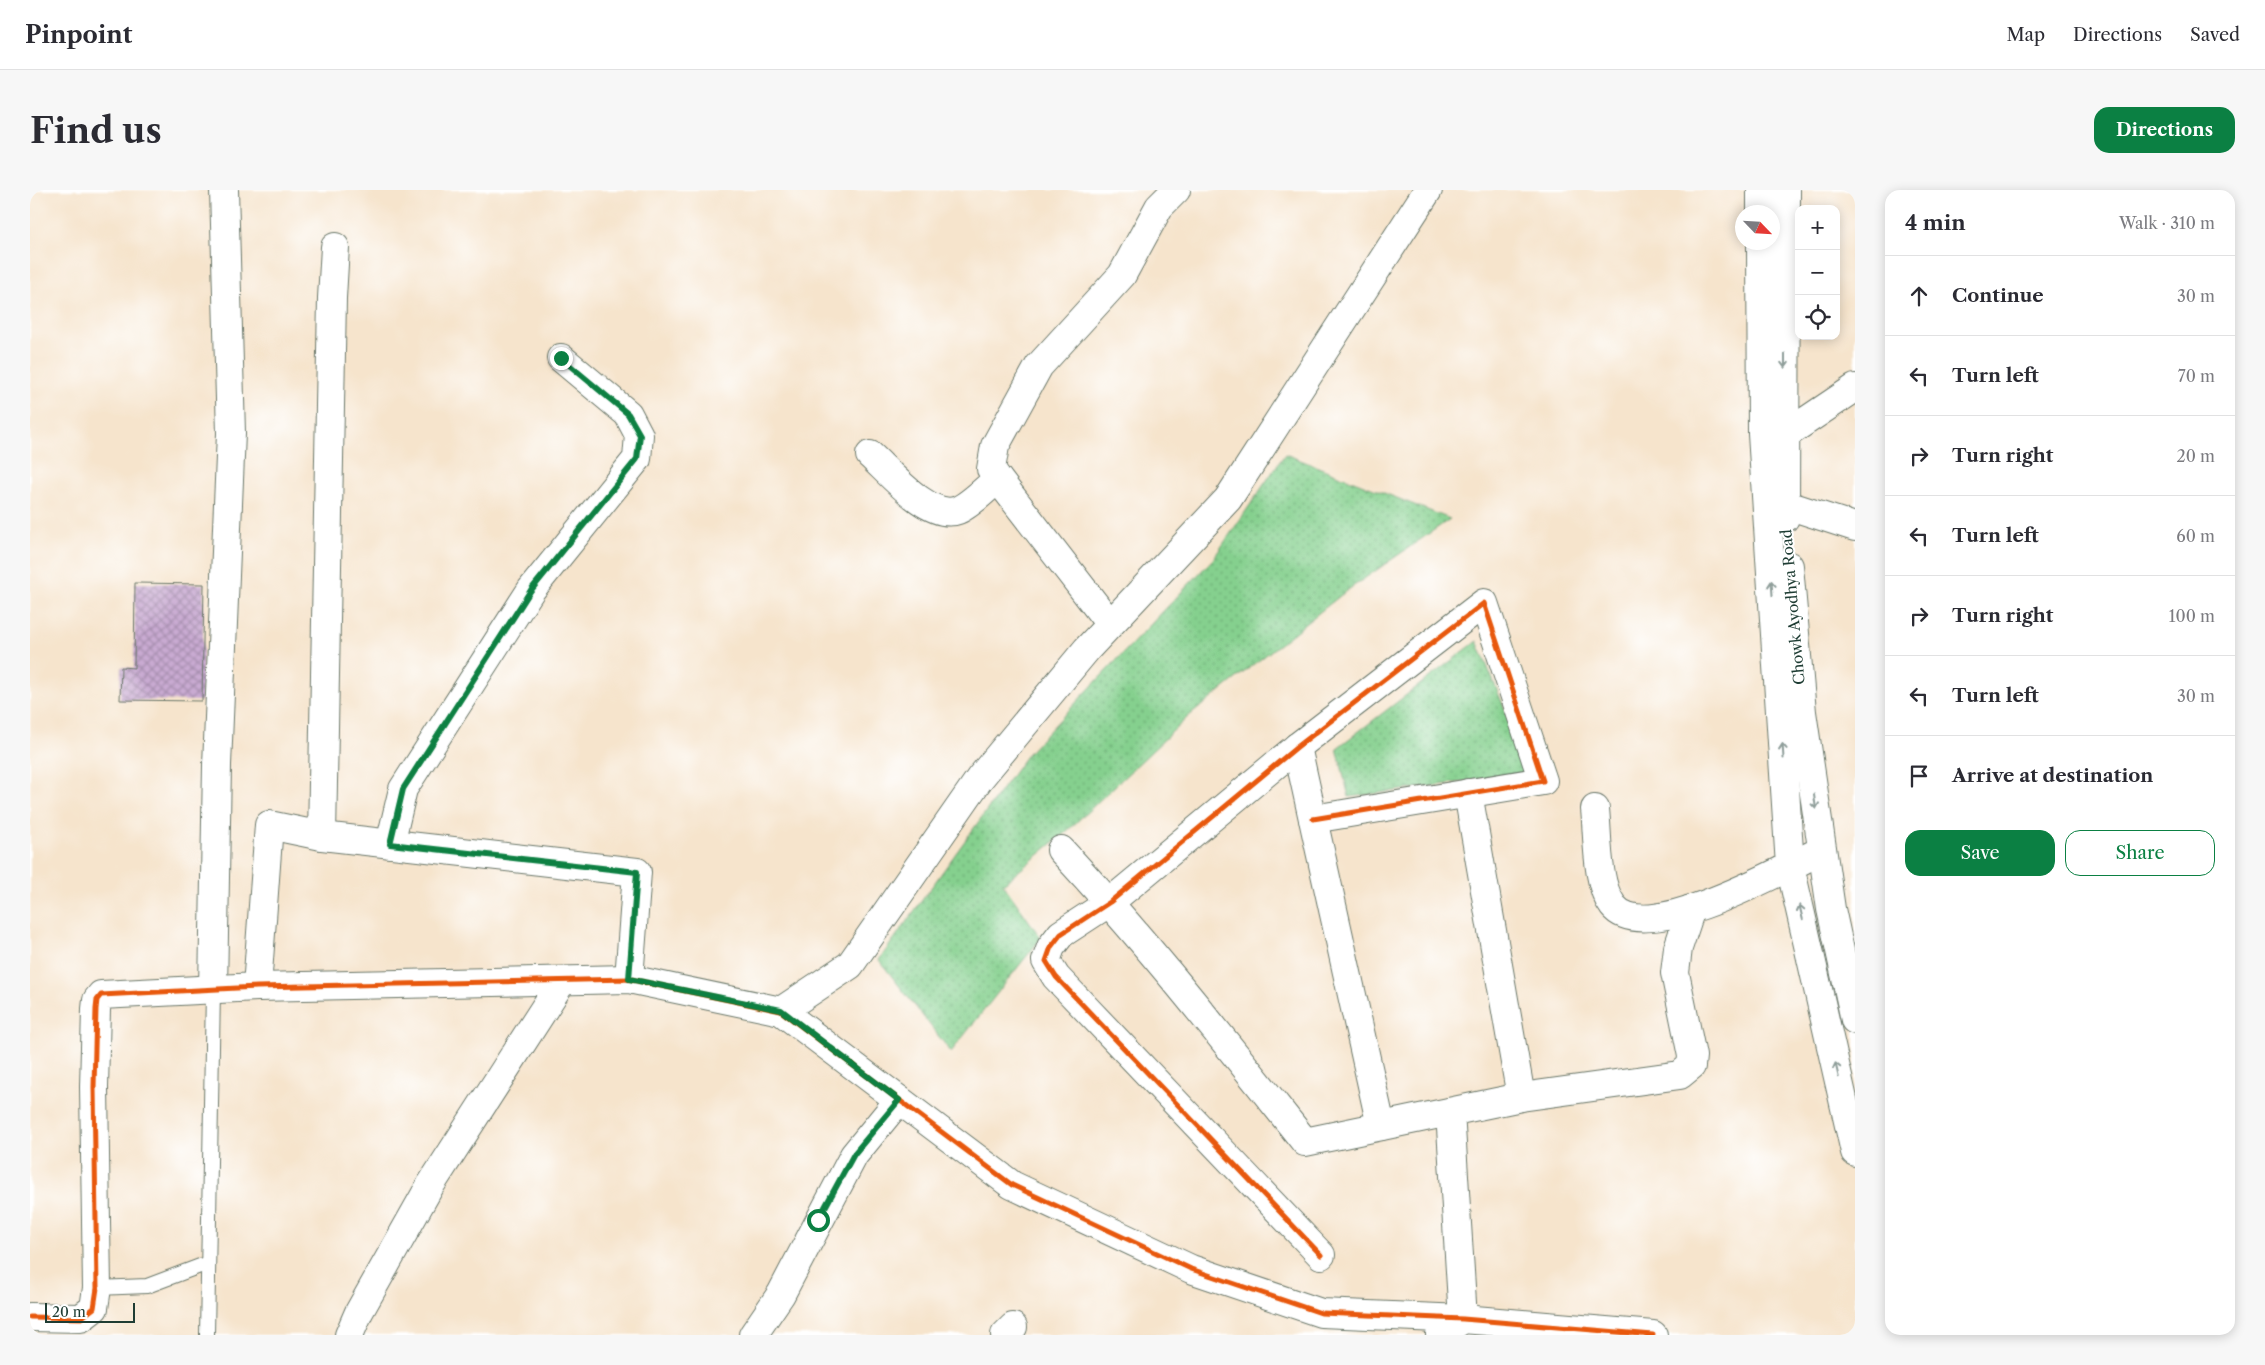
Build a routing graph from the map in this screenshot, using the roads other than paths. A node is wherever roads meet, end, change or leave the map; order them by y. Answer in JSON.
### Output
{"nodes":[{"id":1,"x":224,"y":190,"type":"edge"},
{"id":2,"x":1176,"y":190,"type":"edge"},
{"id":3,"x":1428,"y":190,"type":"edge"},
{"id":4,"x":1761,"y":190,"type":"edge"},
{"id":5,"x":1786,"y":190,"type":"edge"},
{"id":6,"x":1761,"y":205,"type":"edge"},
{"id":7,"x":335,"y":247,"type":"dead end"},
{"id":8,"x":1761,"y":250,"type":"edge"},
{"id":9,"x":561,"y":358,"type":"dead end"},
{"id":10,"x":1855,"y":388,"type":"edge"},
{"id":11,"x":1785,"y":435,"type":"junction"},
{"id":12,"x":870,"y":455,"type":"dead end"},
{"id":13,"x":998,"y":479,"type":"junction"},
{"id":14,"x":1784,"y":504,"type":"junction"},
{"id":15,"x":1855,"y":527,"type":"edge"},
{"id":16,"x":1110,"y":624,"type":"junction"},
{"id":17,"x":1298,"y":747,"type":"junction"},
{"id":18,"x":1468,"y":793,"type":"junction"},
{"id":19,"x":1595,"y":809,"type":"dead end"},
{"id":20,"x":1313,"y":819,"type":"junction"},
{"id":21,"x":322,"y":836,"type":"junction"},
{"id":22,"x":390,"y":844,"type":"junction"},
{"id":23,"x":1062,"y":850,"type":"dead end"},
{"id":24,"x":1822,"y":850,"type":"junction"},
{"id":25,"x":1790,"y":866,"type":"junction"},
{"id":26,"x":1110,"y":902,"type":"junction"},
{"id":27,"x":1691,"y":909,"type":"junction"},
{"id":28,"x":629,"y":979,"type":"junction"},
{"id":29,"x":562,"y":981,"type":"junction"},
{"id":30,"x":257,"y":987,"type":"junction"},
{"id":31,"x":213,"y":990,"type":"junction"},
{"id":32,"x":781,"y":1010,"type":"junction"},
{"id":33,"x":1855,"y":1020,"type":"edge"},
{"id":34,"x":1521,"y":1097,"type":"junction"},
{"id":35,"x":899,"y":1100,"type":"junction"},
{"id":36,"x":1450,"y":1112,"type":"junction"},
{"id":37,"x":1381,"y":1126,"type":"junction"},
{"id":38,"x":1855,"y":1152,"type":"edge"},
{"id":39,"x":1321,"y":1255,"type":"dead end"},
{"id":40,"x":208,"y":1262,"type":"junction"},
{"id":41,"x":97,"y":1288,"type":"junction"},
{"id":42,"x":30,"y":1317,"type":"edge"},
{"id":43,"x":1464,"y":1319,"type":"junction"},
{"id":44,"x":207,"y":1335,"type":"edge"},
{"id":45,"x":349,"y":1335,"type":"edge"},
{"id":46,"x":753,"y":1335,"type":"edge"},
{"id":47,"x":1440,"y":1335,"type":"edge"},
{"id":48,"x":1653,"y":1335,"type":"edge"}],
"edges":[{"from":1,"to":31,"type":"street"},
{"from":2,"to":13,"type":"street"},
{"from":3,"to":16,"type":"street"},
{"from":4,"to":6,"type":"street"},
{"from":5,"to":11,"type":"street","name":"Chowk Ayodhya Road","one_way":true},
{"from":7,"to":21,"type":"street"},
{"from":25,"to":8,"type":"street","one_way":true},
{"from":9,"to":22,"type":"street"},
{"from":10,"to":11,"type":"street"},
{"from":11,"to":14,"type":"street","name":"Chowk Ayodhya Road"},
{"from":12,"to":13,"type":"street"},
{"from":13,"to":16,"type":"street"},
{"from":14,"to":15,"type":"street"},
{"from":14,"to":24,"type":"street","name":"Chowk Ayodhya Road","one_way":true},
{"from":16,"to":32,"type":"street"},
{"from":17,"to":18,"type":"street"},
{"from":17,"to":20,"type":"street"},
{"from":17,"to":26,"type":"street"},
{"from":18,"to":20,"type":"street"},
{"from":18,"to":34,"type":"street"},
{"from":19,"to":27,"type":"street"},
{"from":20,"to":37,"type":"street"},
{"from":21,"to":22,"type":"street"},
{"from":21,"to":30,"type":"street"},
{"from":22,"to":28,"type":"street"},
{"from":23,"to":26,"type":"street"},
{"from":24,"to":25,"type":"street"},
{"from":24,"to":33,"type":"street","name":"Chowk Ayodhya Road"},
{"from":25,"to":27,"type":"street"},
{"from":38,"to":25,"type":"street","one_way":true},
{"from":26,"to":37,"type":"street"},
{"from":26,"to":39,"type":"street"},
{"from":27,"to":34,"type":"street"},
{"from":28,"to":29,"type":"street"},
{"from":28,"to":32,"type":"street"},
{"from":29,"to":30,"type":"street"},
{"from":29,"to":45,"type":"street"},
{"from":30,"to":31,"type":"street"},
{"from":31,"to":40,"type":"lane"},
{"from":31,"to":41,"type":"street"},
{"from":32,"to":35,"type":"street"},
{"from":34,"to":36,"type":"street"},
{"from":35,"to":43,"type":"street"},
{"from":35,"to":46,"type":"street"},
{"from":36,"to":37,"type":"street"},
{"from":36,"to":43,"type":"street"},
{"from":40,"to":41,"type":"lane"},
{"from":40,"to":44,"type":"lane"},
{"from":41,"to":42,"type":"street"},
{"from":43,"to":47,"type":"street"},
{"from":43,"to":48,"type":"street"}]}
